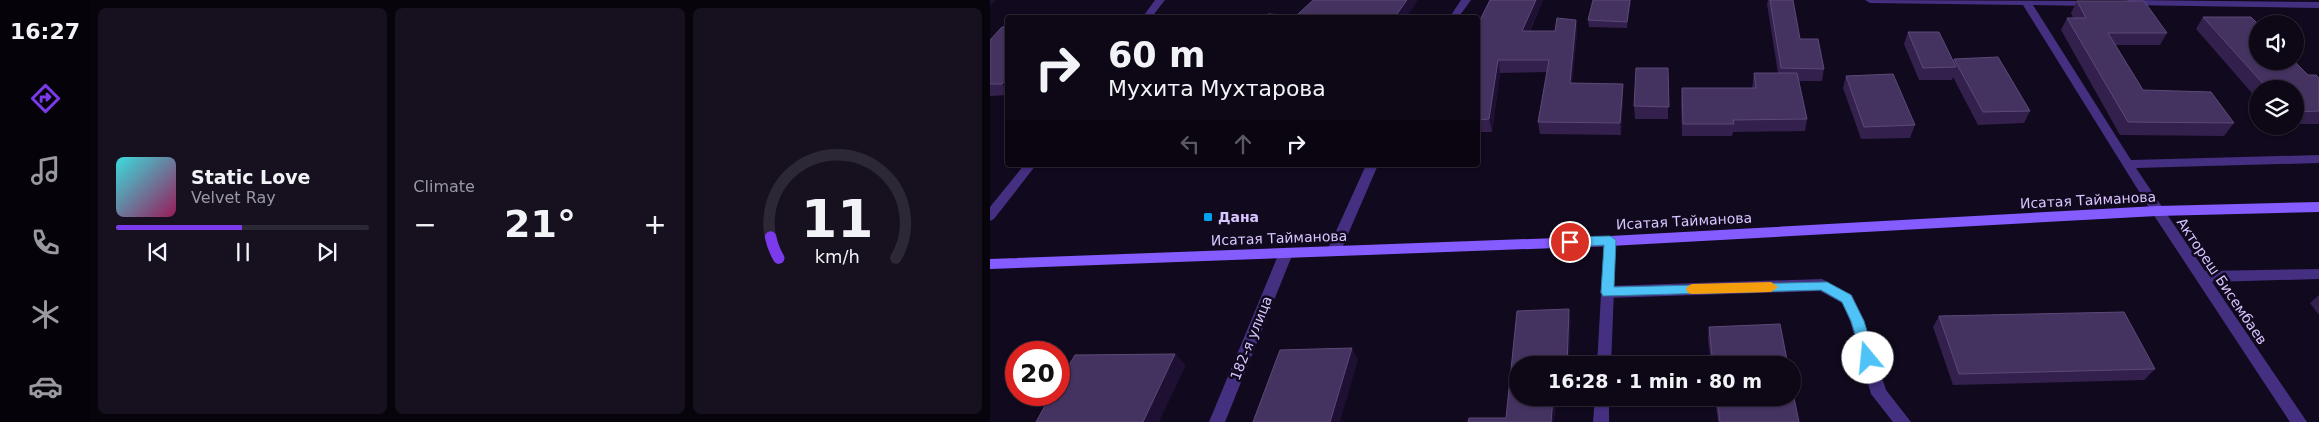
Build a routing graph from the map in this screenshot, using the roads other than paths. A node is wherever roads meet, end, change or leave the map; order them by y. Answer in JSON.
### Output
{"nodes":[{"id":1,"x":1160,"y":0,"type":"edge"},
{"id":2,"x":1466,"y":0,"type":"edge"},
{"id":3,"x":1870,"y":0,"type":"edge"},
{"id":4,"x":1963,"y":1,"type":"edge"},
{"id":5,"x":2026,"y":2,"type":"junction"},
{"id":6,"x":2319,"y":4,"type":"edge"},
{"id":7,"x":1148,"y":15,"type":"edge"},
{"id":8,"x":1455,"y":15,"type":"edge"},
{"id":9,"x":2319,"y":159,"type":"edge"},
{"id":10,"x":2129,"y":164,"type":"junction"},
{"id":11,"x":1028,"y":167,"type":"edge"},
{"id":12,"x":1371,"y":167,"type":"edge"},
{"id":13,"x":2319,"y":207,"type":"edge"},
{"id":14,"x":2157,"y":211,"type":"junction"},
{"id":15,"x":990,"y":216,"type":"edge"},
{"id":16,"x":1610,"y":240,"type":"junction"},
{"id":17,"x":1334,"y":251,"type":"junction"},
{"id":18,"x":1286,"y":253,"type":"junction"},
{"id":19,"x":990,"y":264,"type":"edge"},
{"id":20,"x":2319,"y":274,"type":"edge"},
{"id":21,"x":2201,"y":277,"type":"junction"},
{"id":22,"x":1607,"y":292,"type":"junction"},
{"id":23,"x":1604,"y":356,"type":"edge"},
{"id":24,"x":1602,"y":406,"type":"edge"},
{"id":25,"x":1216,"y":422,"type":"edge"},
{"id":26,"x":1601,"y":422,"type":"edge"},
{"id":27,"x":1903,"y":422,"type":"edge"},
{"id":28,"x":2299,"y":422,"type":"edge"}],
"edges":[{"from":1,"to":7,"type":"street"},
{"from":2,"to":8,"type":"street"},
{"from":3,"to":4,"type":"street"},
{"from":4,"to":5,"type":"street"},
{"from":5,"to":6,"type":"street"},
{"from":5,"to":10,"type":"street","name":"Актореш Бисембаев"},
{"from":9,"to":10,"type":"street"},
{"from":10,"to":14,"type":"street","name":"Актореш Бисембаев"},
{"from":11,"to":15,"type":"street"},
{"from":12,"to":17,"type":"street"},
{"from":13,"to":14,"type":"street","name":"Исатая Тайманова"},
{"from":14,"to":16,"type":"street","name":"Исатая Тайманова"},
{"from":14,"to":21,"type":"street","name":"Актореш Бисембаев"},
{"from":16,"to":17,"type":"street","name":"Исатая Тайманова"},
{"from":16,"to":22,"type":"street"},
{"from":17,"to":18,"type":"street","name":"Исатая Тайманова"},
{"from":18,"to":19,"type":"street","name":"Исатая Тайманова"},
{"from":18,"to":25,"type":"street","name":"182-я улица"},
{"from":20,"to":21,"type":"street"},
{"from":21,"to":28,"type":"street","name":"Актореш Бисембаев"},
{"from":22,"to":23,"type":"street"},
{"from":22,"to":27,"type":"street"},
{"from":24,"to":26,"type":"street"}]}
